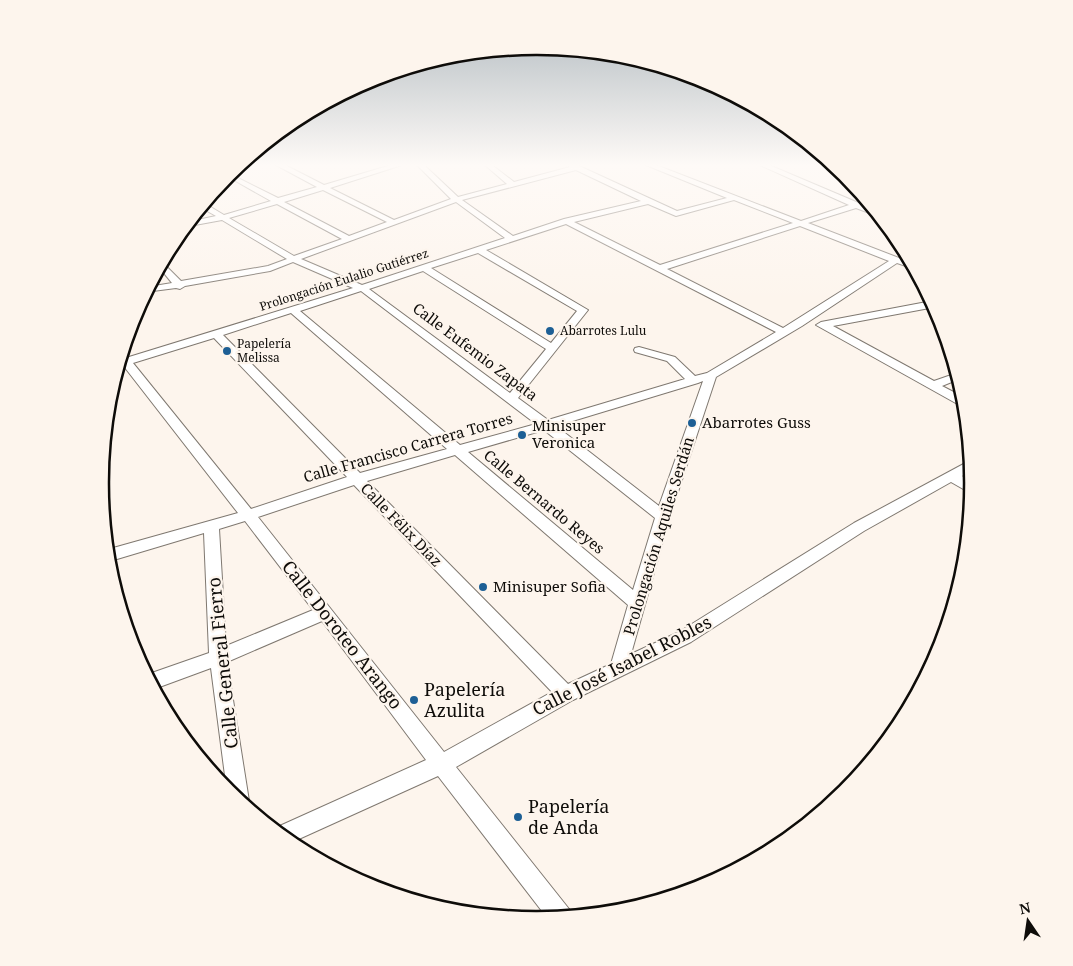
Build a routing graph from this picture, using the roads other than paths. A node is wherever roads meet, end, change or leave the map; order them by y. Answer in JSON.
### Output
{"nodes":[{"id":1,"x":211,"y":210,"type":"edge"},
{"id":2,"x":247,"y":210,"type":"edge"},
{"id":3,"x":294,"y":210,"type":"edge"},
{"id":4,"x":370,"y":210,"type":"edge"},
{"id":5,"x":427,"y":210,"type":"edge"},
{"id":6,"x":468,"y":210,"type":"edge"},
{"id":7,"x":612,"y":210,"type":"edge"},
{"id":8,"x":668,"y":210,"type":"edge"},
{"id":9,"x":690,"y":210,"type":"edge"},
{"id":10,"x":766,"y":210,"type":"edge"},
{"id":11,"x":842,"y":210,"type":"edge"},
{"id":12,"x":224,"y":217,"type":"junction"},
{"id":13,"x":567,"y":221,"type":"junction"},
{"id":14,"x":394,"y":222,"type":"junction"},
{"id":15,"x":196,"y":223,"type":"edge"},
{"id":16,"x":802,"y":224,"type":"junction"},
{"id":17,"x":510,"y":238,"type":"junction"},
{"id":18,"x":349,"y":239,"type":"junction"},
{"id":19,"x":479,"y":250,"type":"junction"},
{"id":20,"x":295,"y":260,"type":"junction"},
{"id":21,"x":896,"y":260,"type":"junction"},
{"id":22,"x":903,"y":263,"type":"edge"},
{"id":23,"x":424,"y":268,"type":"junction"},
{"id":24,"x":661,"y":268,"type":"junction"},
{"id":25,"x":166,"y":269,"type":"edge"},
{"id":26,"x":180,"y":286,"type":"junction"},
{"id":27,"x":362,"y":288,"type":"junction"},
{"id":28,"x":156,"y":289,"type":"edge"},
{"id":29,"x":926,"y":306,"type":"edge"},
{"id":30,"x":293,"y":310,"type":"junction"},
{"id":31,"x":798,"y":324,"type":"junction"},
{"id":32,"x":824,"y":325,"type":"junction"},
{"id":33,"x":782,"y":332,"type":"junction"},
{"id":34,"x":216,"y":334,"type":"junction"},
{"id":35,"x":553,"y":349,"type":"junction"},
{"id":36,"x":639,"y":350,"type":"dead end"},
{"id":37,"x":127,"y":357,"type":"edge"},
{"id":38,"x":126,"y":361,"type":"edge"},
{"id":39,"x":711,"y":375,"type":"junction"},
{"id":40,"x":951,"y":378,"type":"edge"},
{"id":41,"x":694,"y":380,"type":"junction"},
{"id":42,"x":933,"y":385,"type":"junction"},
{"id":43,"x":955,"y":398,"type":"edge"},
{"id":44,"x":512,"y":399,"type":"junction"},
{"id":45,"x":546,"y":425,"type":"junction"},
{"id":46,"x":458,"y":450,"type":"junction"},
{"id":47,"x":964,"y":469,"type":"edge"},
{"id":48,"x":952,"y":476,"type":"junction"},
{"id":49,"x":356,"y":478,"type":"junction"},
{"id":50,"x":964,"y":483,"type":"edge"},
{"id":51,"x":249,"y":515,"type":"junction"},
{"id":52,"x":663,"y":516,"type":"junction"},
{"id":53,"x":211,"y":526,"type":"junction"},
{"id":54,"x":115,"y":554,"type":"edge"},
{"id":55,"x":638,"y":603,"type":"junction"},
{"id":56,"x":325,"y":612,"type":"junction"},
{"id":57,"x":218,"y":658,"type":"junction"},
{"id":58,"x":618,"y":669,"type":"junction"},
{"id":59,"x":157,"y":680,"type":"edge"},
{"id":60,"x":566,"y":694,"type":"junction"},
{"id":61,"x":440,"y":764,"type":"junction"},
{"id":62,"x":237,"y":789,"type":"edge"},
{"id":63,"x":289,"y":832,"type":"edge"},
{"id":64,"x":556,"y":910,"type":"edge"}],
"edges":[{"from":1,"to":12,"type":"street","name":"Calle Eufemio Zapata"},
{"from":2,"to":12,"type":"street"},
{"from":3,"to":18,"type":"street"},
{"from":4,"to":14,"type":"street"},
{"from":5,"to":14,"type":"street"},
{"from":6,"to":17,"type":"street"},
{"from":7,"to":13,"type":"street","name":"Prolongación Eulalio Gutiérrez"},
{"from":8,"to":9,"type":"street"},
{"from":10,"to":16,"type":"street"},
{"from":11,"to":16,"type":"street"},
{"from":12,"to":15,"type":"street"},
{"from":12,"to":20,"type":"street","name":"Calle Eufemio Zapata"},
{"from":13,"to":17,"type":"street","name":"Prolongación Eulalio Gutiérrez"},
{"from":13,"to":24,"type":"street"},
{"from":14,"to":18,"type":"street"},
{"from":16,"to":21,"type":"street"},
{"from":16,"to":24,"type":"street"},
{"from":17,"to":19,"type":"street","name":"Prolongación Eulalio Gutiérrez"},
{"from":18,"to":20,"type":"street"},
{"from":19,"to":23,"type":"street","name":"Prolongación Eulalio Gutiérrez"},
{"from":19,"to":35,"type":"street"},
{"from":20,"to":26,"type":"street"},
{"from":20,"to":27,"type":"street","name":"Calle Eufemio Zapata"},
{"from":21,"to":22,"type":"street"},
{"from":21,"to":31,"type":"street","name":"Calle Francisco Carrera Torres"},
{"from":23,"to":27,"type":"street","name":"Prolongación Eulalio Gutiérrez"},
{"from":23,"to":35,"type":"street"},
{"from":24,"to":33,"type":"street"},
{"from":25,"to":26,"type":"street"},
{"from":26,"to":28,"type":"street"},
{"from":27,"to":30,"type":"street","name":"Prolongación Eulalio Gutiérrez"},
{"from":27,"to":44,"type":"street","name":"Calle Eufemio Zapata"},
{"from":29,"to":32,"type":"street"},
{"from":30,"to":34,"type":"street","name":"Prolongación Eulalio Gutiérrez"},
{"from":30,"to":46,"type":"street","name":"Calle Bernardo Reyes"},
{"from":31,"to":32,"type":"street"},
{"from":31,"to":33,"type":"street","name":"Calle Francisco Carrera Torres"},
{"from":32,"to":42,"type":"street"},
{"from":33,"to":39,"type":"street","name":"Calle Francisco Carrera Torres"},
{"from":34,"to":37,"type":"street","name":"Prolongación Eulalio Gutiérrez"},
{"from":34,"to":49,"type":"street","name":"Calle Félix Díaz"},
{"from":35,"to":44,"type":"street"},
{"from":36,"to":41,"type":"street"},
{"from":38,"to":51,"type":"street","name":"Calle Doroteo Arango"},
{"from":39,"to":41,"type":"street","name":"Calle Francisco Carrera Torres"},
{"from":39,"to":52,"type":"street","name":"Prolongación Aquiles Serdán"},
{"from":40,"to":42,"type":"street"},
{"from":41,"to":45,"type":"street","name":"Calle Francisco Carrera Torres"},
{"from":42,"to":43,"type":"street"},
{"from":44,"to":45,"type":"street","name":"Calle Eufemio Zapata"},
{"from":45,"to":46,"type":"street","name":"Calle Francisco Carrera Torres"},
{"from":45,"to":52,"type":"street","name":"Calle Eufemio Zapata"},
{"from":46,"to":49,"type":"street","name":"Calle Francisco Carrera Torres"},
{"from":46,"to":55,"type":"street","name":"Calle Bernardo Reyes"},
{"from":47,"to":48,"type":"street"},
{"from":48,"to":50,"type":"street"},
{"from":48,"to":58,"type":"street","name":"Calle José Isabel Robles"},
{"from":49,"to":51,"type":"street","name":"Calle Francisco Carrera Torres"},
{"from":49,"to":60,"type":"street","name":"Calle Félix Díaz"},
{"from":51,"to":53,"type":"street","name":"Calle Francisco Carrera Torres"},
{"from":51,"to":56,"type":"street","name":"Calle Doroteo Arango"},
{"from":52,"to":55,"type":"street","name":"Prolongación Aquiles Serdán"},
{"from":53,"to":54,"type":"street","name":"Calle Francisco Carrera Torres"},
{"from":53,"to":57,"type":"street","name":"Calle General Fierro"},
{"from":55,"to":58,"type":"street","name":"Prolongación Aquiles Serdán"},
{"from":56,"to":57,"type":"street"},
{"from":56,"to":61,"type":"street","name":"Calle Doroteo Arango"},
{"from":57,"to":59,"type":"street"},
{"from":57,"to":62,"type":"street","name":"Calle General Fierro"},
{"from":58,"to":60,"type":"street","name":"Calle José Isabel Robles"},
{"from":60,"to":61,"type":"street","name":"Calle José Isabel Robles"},
{"from":61,"to":63,"type":"street","name":"Calle José Isabel Robles"},
{"from":61,"to":64,"type":"street","name":"Calle Doroteo Arango"}]}
